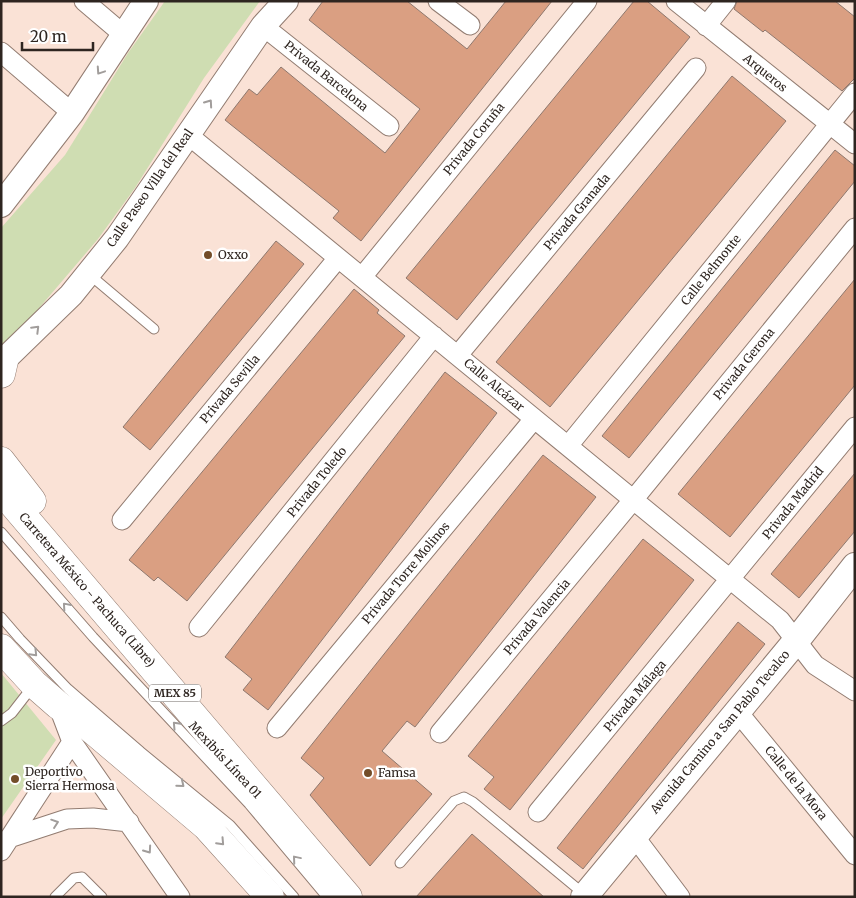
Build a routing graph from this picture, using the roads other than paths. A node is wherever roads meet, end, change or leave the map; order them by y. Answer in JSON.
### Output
{"nodes":[{"id":1,"x":84,"y":1,"type":"edge"},
{"id":2,"x":146,"y":1,"type":"edge"},
{"id":3,"x":286,"y":1,"type":"edge"},
{"id":4,"x":438,"y":1,"type":"edge"},
{"id":5,"x":587,"y":1,"type":"edge"},
{"id":6,"x":676,"y":1,"type":"edge"},
{"id":7,"x":726,"y":1,"type":"edge"},
{"id":8,"x":470,"y":25,"type":"dead end"},
{"id":9,"x":263,"y":26,"type":"junction"},
{"id":10,"x":706,"y":26,"type":"junction"},
{"id":11,"x":124,"y":35,"type":"junction"},
{"id":12,"x":1,"y":52,"type":"edge"},
{"id":13,"x":696,"y":68,"type":"dead end"},
{"id":14,"x":855,"y":93,"type":"edge"},
{"id":15,"x":72,"y":113,"type":"junction"},
{"id":16,"x":830,"y":125,"type":"junction"},
{"id":17,"x":389,"y":126,"type":"dead end"},
{"id":18,"x":187,"y":134,"type":"junction"},
{"id":19,"x":855,"y":144,"type":"edge"},
{"id":20,"x":1,"y":205,"type":"edge"},
{"id":21,"x":855,"y":228,"type":"edge"},
{"id":22,"x":338,"y":258,"type":"junction"},
{"id":23,"x":88,"y":274,"type":"junction"},
{"id":24,"x":362,"y":277,"type":"junction"},
{"id":25,"x":154,"y":330,"type":"dead end"},
{"id":26,"x":434,"y":336,"type":"junction"},
{"id":27,"x":458,"y":356,"type":"junction"},
{"id":28,"x":2,"y":366,"type":"edge"},
{"id":29,"x":534,"y":419,"type":"junction"},
{"id":30,"x":855,"y":427,"type":"edge"},
{"id":31,"x":568,"y":446,"type":"junction"},
{"id":32,"x":1,"y":461,"type":"edge"},
{"id":33,"x":1,"y":490,"type":"edge"},
{"id":34,"x":633,"y":500,"type":"junction"},
{"id":35,"x":122,"y":520,"type":"dead end"},
{"id":36,"x":1,"y":532,"type":"edge"},
{"id":37,"x":855,"y":566,"type":"edge"},
{"id":38,"x":730,"y":579,"type":"junction"},
{"id":39,"x":1,"y":617,"type":"edge"},
{"id":40,"x":118,"y":626,"type":"junction"},
{"id":41,"x":200,"y":627,"type":"dead end"},
{"id":42,"x":796,"y":641,"type":"junction"},
{"id":43,"x":1,"y":648,"type":"edge"},
{"id":44,"x":34,"y":684,"type":"junction"},
{"id":45,"x":855,"y":691,"type":"edge"},
{"id":46,"x":58,"y":705,"type":"junction"},
{"id":47,"x":737,"y":711,"type":"junction"},
{"id":48,"x":1,"y":720,"type":"edge"},
{"id":49,"x":277,"y":728,"type":"dead end"},
{"id":50,"x":440,"y":734,"type":"dead end"},
{"id":51,"x":72,"y":742,"type":"junction"},
{"id":52,"x":538,"y":812,"type":"dead end"},
{"id":53,"x":129,"y":822,"type":"junction"},
{"id":54,"x":634,"y":836,"type":"junction"},
{"id":55,"x":5,"y":845,"type":"edge"},
{"id":56,"x":855,"y":855,"type":"edge"},
{"id":57,"x":400,"y":863,"type":"dead end"},
{"id":58,"x":585,"y":896,"type":"edge"},
{"id":59,"x":55,"y":897,"type":"edge"},
{"id":60,"x":102,"y":897,"type":"edge"},
{"id":61,"x":180,"y":897,"type":"edge"},
{"id":62,"x":270,"y":897,"type":"edge"},
{"id":63,"x":294,"y":897,"type":"edge"},
{"id":64,"x":327,"y":897,"type":"edge"},
{"id":65,"x":348,"y":897,"type":"edge"},
{"id":66,"x":680,"y":897,"type":"edge"}],
"edges":[{"from":1,"to":11,"type":"street"},
{"from":2,"to":11,"type":"street"},
{"from":3,"to":9,"type":"street","name":"Calle Paseo Villa del Real"},
{"from":4,"to":8,"type":"street"},
{"from":5,"to":24,"type":"street","name":"Privada Coruña"},
{"from":6,"to":10,"type":"street","name":"Arqueros"},
{"from":7,"to":10,"type":"street"},
{"from":9,"to":17,"type":"street","name":"Privada Barcelona"},
{"from":18,"to":9,"type":"street","name":"Calle Paseo Villa del Real","one_way":true},
{"from":10,"to":16,"type":"street","name":"Arqueros"},
{"from":11,"to":15,"type":"street","one_way":true},
{"from":12,"to":15,"type":"street"},
{"from":13,"to":27,"type":"street","name":"Privada Granada"},
{"from":14,"to":16,"type":"street","name":"Calle Belmonte"},
{"from":15,"to":20,"type":"street"},
{"from":16,"to":19,"type":"street","name":"Arqueros"},
{"from":16,"to":31,"type":"street","name":"Calle Belmonte"},
{"from":18,"to":22,"type":"street","name":"Calle Alcázar"},
{"from":18,"to":23,"type":"street","name":"Calle Paseo Villa del Real"},
{"from":21,"to":34,"type":"street","name":"Privada Gerona"},
{"from":22,"to":24,"type":"street","name":"Calle Alcázar"},
{"from":22,"to":35,"type":"street","name":"Privada Sevilla"},
{"from":23,"to":25,"type":"lane"},
{"from":28,"to":23,"type":"street","name":"Calle Paseo Villa del Real","one_way":true},
{"from":24,"to":26,"type":"street","name":"Calle Alcázar"},
{"from":26,"to":27,"type":"street","name":"Calle Alcázar"},
{"from":26,"to":41,"type":"street","name":"Privada Toledo"},
{"from":27,"to":29,"type":"street","name":"Calle Alcázar"},
{"from":29,"to":31,"type":"street","name":"Calle Alcázar"},
{"from":29,"to":49,"type":"street","name":"Privada Torre Molinos"},
{"from":30,"to":38,"type":"street","name":"Privada Madrid"},
{"from":31,"to":34,"type":"street","name":"Calle Alcázar"},
{"from":32,"to":40,"type":"main road"},
{"from":33,"to":40,"type":"main road","name":"Carretera México - Pachuca (Libre)","number":"MEX 85"},
{"from":34,"to":38,"type":"street","name":"Calle Alcázar"},
{"from":34,"to":50,"type":"street","name":"Privada Valencia"},
{"from":64,"to":36,"type":"lane","name":"Mexibús Línea 01","one_way":true},
{"from":37,"to":42,"type":"main road","name":"Avenida Camino a San Pablo Tecalco"},
{"from":38,"to":42,"type":"street","name":"Calle Alcázar"},
{"from":38,"to":52,"type":"street","name":"Privada Málaga"},
{"from":39,"to":63,"type":"lane","one_way":true},
{"from":40,"to":65,"type":"main road","name":"Carretera México - Pachuca (Libre)","number":"MEX 85"},
{"from":42,"to":45,"type":"street","name":"Calle Alcázar"},
{"from":42,"to":47,"type":"main road","name":"Avenida Camino a San Pablo Tecalco"},
{"from":43,"to":44,"type":"main road"},
{"from":44,"to":46,"type":"main road"},
{"from":44,"to":48,"type":"lane"},
{"from":46,"to":51,"type":"street"},
{"from":46,"to":62,"type":"main road","one_way":true},
{"from":47,"to":54,"type":"main road","name":"Avenida Camino a San Pablo Tecalco"},
{"from":47,"to":56,"type":"street","name":"Calle de la Mora"},
{"from":51,"to":53,"type":"street"},
{"from":51,"to":55,"type":"street"},
{"from":55,"to":53,"type":"street","one_way":true},
{"from":53,"to":61,"type":"street","one_way":true},
{"from":54,"to":58,"type":"main road","name":"Avenida Camino a San Pablo Tecalco"},
{"from":54,"to":66,"type":"street"},
{"from":57,"to":58,"type":"lane"},
{"from":59,"to":60,"type":"lane"}]}
